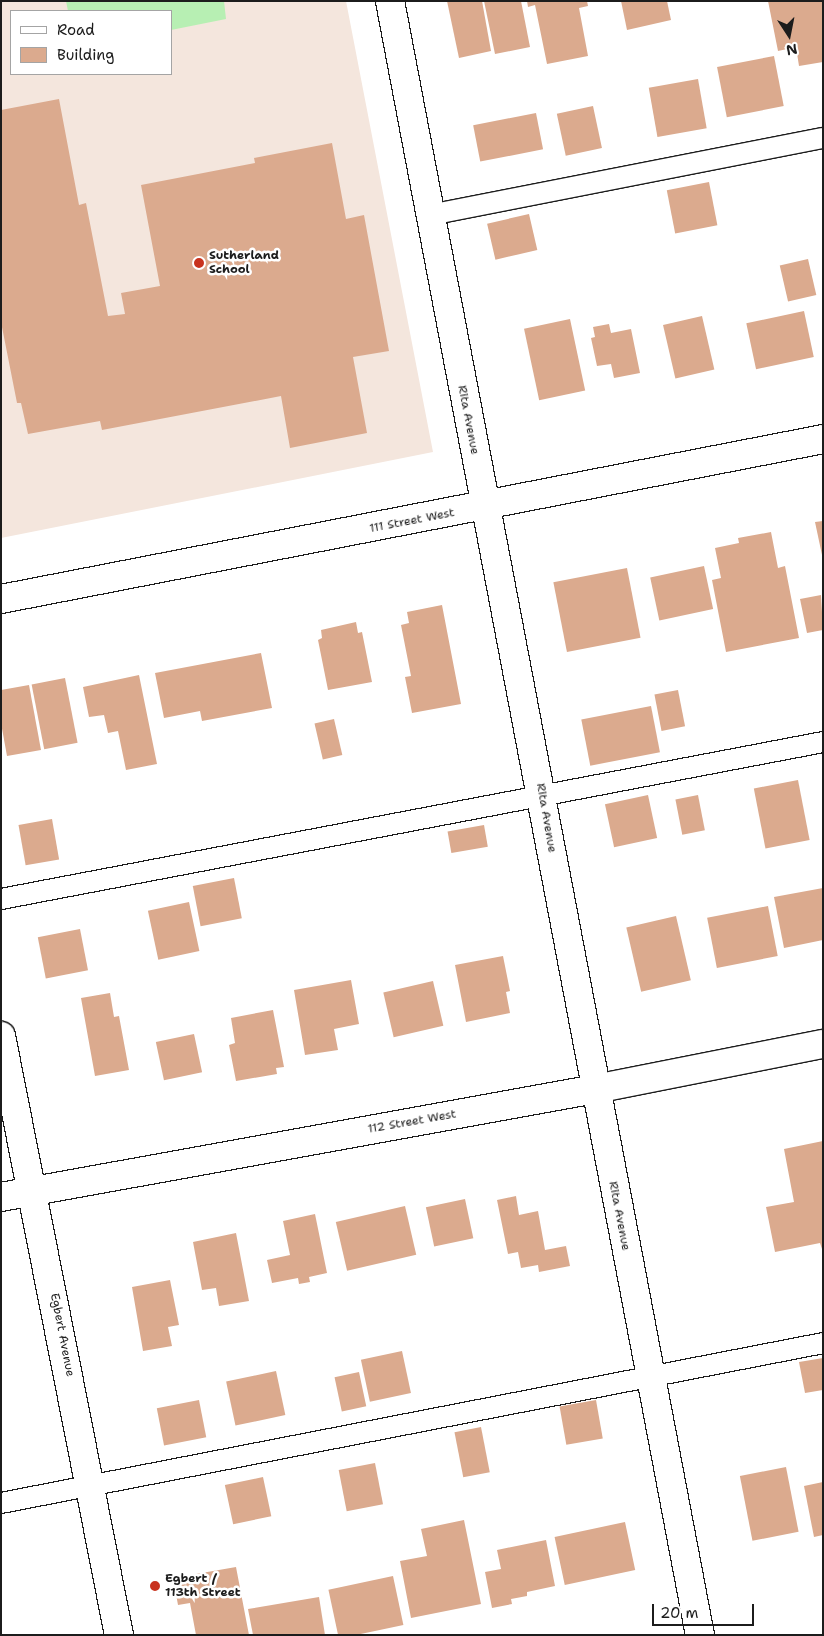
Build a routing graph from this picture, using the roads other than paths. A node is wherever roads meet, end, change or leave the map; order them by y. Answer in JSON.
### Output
{"nodes":[{"id":1,"x":390,"y":1,"type":"edge"},
{"id":2,"x":823,"y":138,"type":"edge"},
{"id":3,"x":430,"y":215,"type":"junction"},
{"id":4,"x":823,"y":439,"type":"edge"},
{"id":5,"x":484,"y":507,"type":"junction"},
{"id":6,"x":1,"y":599,"type":"edge"},
{"id":7,"x":823,"y":742,"type":"edge"},
{"id":8,"x":542,"y":797,"type":"junction"},
{"id":9,"x":1,"y":899,"type":"edge"},
{"id":10,"x":1,"y":1036,"type":"edge"},
{"id":11,"x":823,"y":1044,"type":"edge"},
{"id":12,"x":595,"y":1090,"type":"junction"},
{"id":13,"x":34,"y":1191,"type":"junction"},
{"id":14,"x":1,"y":1197,"type":"edge"},
{"id":15,"x":823,"y":1343,"type":"edge"},
{"id":16,"x":650,"y":1375,"type":"junction"},
{"id":17,"x":91,"y":1486,"type":"junction"},
{"id":18,"x":1,"y":1504,"type":"edge"},
{"id":19,"x":119,"y":1635,"type":"edge"},
{"id":20,"x":700,"y":1635,"type":"edge"}],
"edges":[{"from":1,"to":3,"type":"street","name":"Rita Avenue"},
{"from":2,"to":3,"type":"lane"},
{"from":3,"to":5,"type":"street","name":"Rita Avenue"},
{"from":4,"to":5,"type":"street","name":"111 Street West"},
{"from":5,"to":6,"type":"street","name":"111 Street West"},
{"from":5,"to":8,"type":"street","name":"Rita Avenue"},
{"from":7,"to":8,"type":"lane"},
{"from":8,"to":9,"type":"lane"},
{"from":8,"to":12,"type":"street","name":"Rita Avenue"},
{"from":10,"to":13,"type":"street","name":"Egbert Avenue"},
{"from":11,"to":12,"type":"street","name":"112 Street West"},
{"from":12,"to":13,"type":"street","name":"112 Street West"},
{"from":12,"to":16,"type":"street","name":"Rita Avenue"},
{"from":13,"to":14,"type":"street","name":"112 Street West"},
{"from":13,"to":17,"type":"street","name":"Egbert Avenue"},
{"from":15,"to":16,"type":"lane"},
{"from":16,"to":17,"type":"lane"},
{"from":16,"to":20,"type":"street","name":"Rita Avenue"},
{"from":17,"to":18,"type":"lane"},
{"from":17,"to":19,"type":"street","name":"Egbert Avenue"}]}
